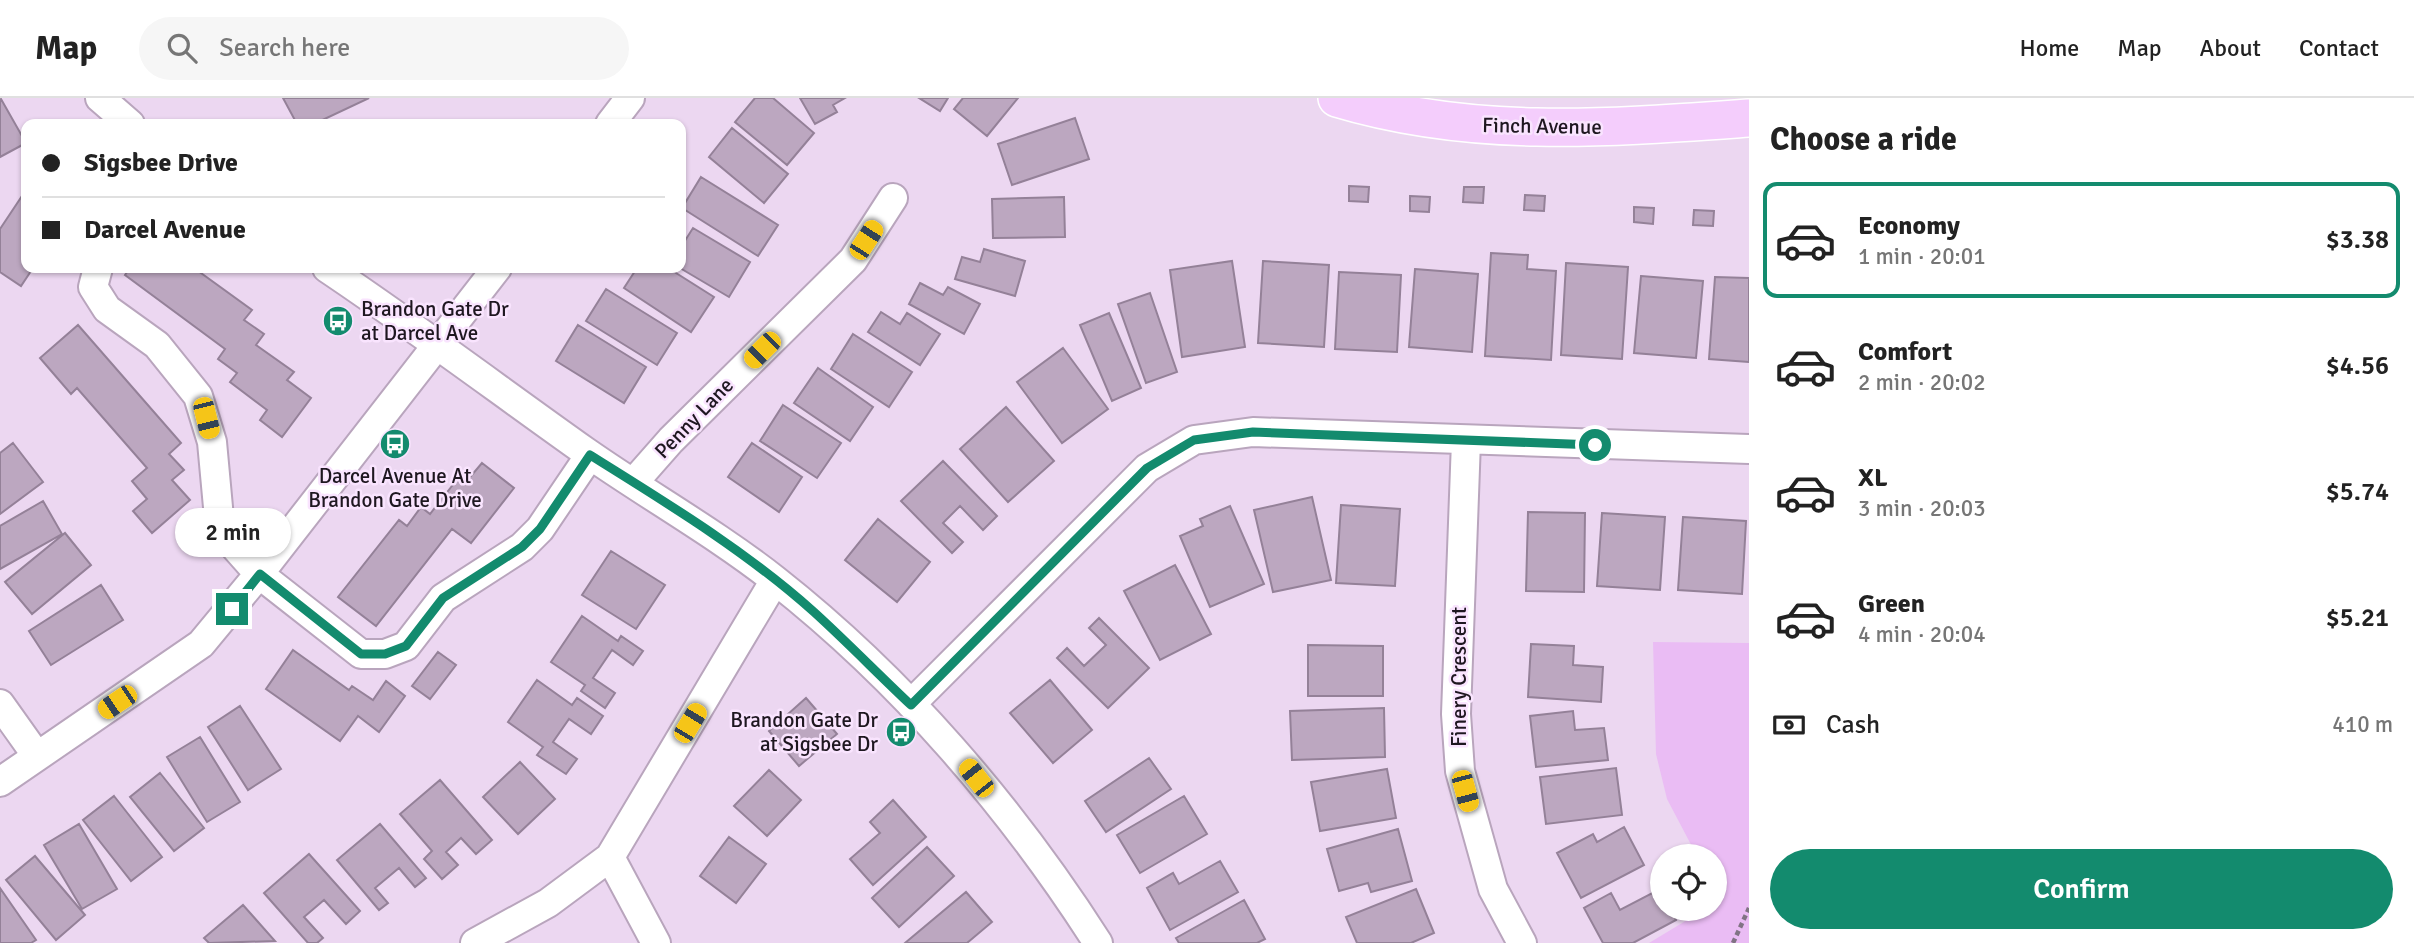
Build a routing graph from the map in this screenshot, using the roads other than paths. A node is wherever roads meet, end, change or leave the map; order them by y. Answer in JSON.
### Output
{"nodes":[{"id":1,"x":100,"y":98,"type":"edge"},
{"id":2,"x":630,"y":98,"type":"edge"},
{"id":3,"x":1337,"y":98,"type":"edge"},
{"id":4,"x":1749,"y":118,"type":"edge"},
{"id":5,"x":124,"y":119,"type":"edge"},
{"id":6,"x":614,"y":119,"type":"edge"},
{"id":7,"x":893,"y":198,"type":"dead end"},
{"id":8,"x":97,"y":273,"type":"edge"},
{"id":9,"x":334,"y":273,"type":"edge"},
{"id":10,"x":493,"y":273,"type":"edge"},
{"id":11,"x":437,"y":345,"type":"junction"},
{"id":12,"x":1466,"y":441,"type":"junction"},
{"id":13,"x":1749,"y":449,"type":"edge"},
{"id":14,"x":590,"y":455,"type":"junction"},
{"id":15,"x":634,"y":482,"type":"junction"},
{"id":16,"x":260,"y":574,"type":"junction"},
{"id":17,"x":775,"y":580,"type":"junction"},
{"id":18,"x":0,"y":704,"type":"edge"},
{"id":19,"x":911,"y":705,"type":"junction"},
{"id":20,"x":37,"y":756,"type":"junction"},
{"id":21,"x":0,"y":782,"type":"edge"},
{"id":22,"x":610,"y":857,"type":"junction"},
{"id":23,"x":475,"y":943,"type":"edge"},
{"id":24,"x":656,"y":943,"type":"edge"},
{"id":25,"x":1098,"y":943,"type":"edge"},
{"id":26,"x":1522,"y":943,"type":"edge"}],
"edges":[{"from":1,"to":5,"type":"street"},
{"from":2,"to":6,"type":"street"},
{"from":3,"to":4,"type":"main road","name":"Finch Avenue"},
{"from":7,"to":15,"type":"street","name":"Penny Lane"},
{"from":8,"to":16,"type":"street"},
{"from":9,"to":11,"type":"street"},
{"from":10,"to":11,"type":"street"},
{"from":11,"to":14,"type":"street"},
{"from":11,"to":16,"type":"street"},
{"from":12,"to":13,"type":"street"},
{"from":12,"to":19,"type":"street"},
{"from":12,"to":26,"type":"street","name":"Finery Crescent"},
{"from":14,"to":15,"type":"street"},
{"from":14,"to":16,"type":"street"},
{"from":15,"to":17,"type":"street"},
{"from":16,"to":20,"type":"street"},
{"from":17,"to":19,"type":"street"},
{"from":17,"to":22,"type":"street"},
{"from":18,"to":20,"type":"street"},
{"from":19,"to":25,"type":"street"},
{"from":20,"to":21,"type":"street"},
{"from":22,"to":23,"type":"street"},
{"from":22,"to":24,"type":"street"}]}
